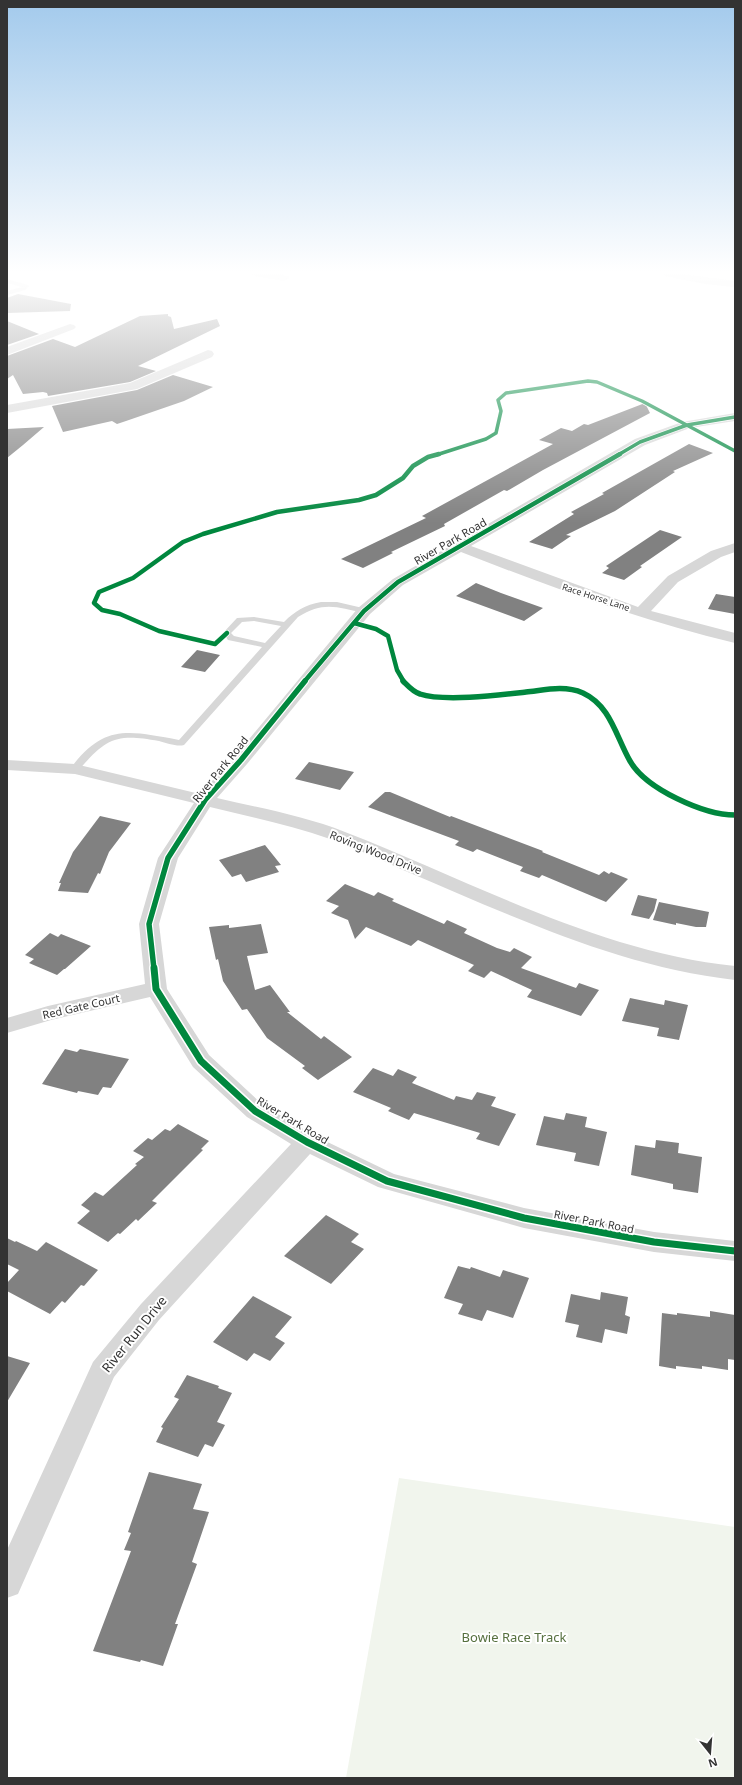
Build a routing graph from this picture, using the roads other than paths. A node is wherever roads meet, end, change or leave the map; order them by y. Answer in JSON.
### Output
{"nodes":[{"id":1,"x":203,"y":356,"type":"edge"},
{"id":2,"x":7,"y":409,"type":"edge"},
{"id":3,"x":735,"y":417,"type":"edge"},
{"id":4,"x":461,"y":546,"type":"junction"},
{"id":5,"x":735,"y":547,"type":"edge"},
{"id":6,"x":364,"y":611,"type":"junction"},
{"id":7,"x":641,"y":612,"type":"junction"},
{"id":8,"x":286,"y":625,"type":"junction"},
{"id":9,"x":735,"y":638,"type":"edge"},
{"id":10,"x":267,"y":646,"type":"junction"},
{"id":11,"x":7,"y":765,"type":"edge"},
{"id":12,"x":75,"y":769,"type":"junction"},
{"id":13,"x":205,"y":800,"type":"junction"},
{"id":14,"x":735,"y":973,"type":"edge"},
{"id":15,"x":156,"y":989,"type":"junction"},
{"id":16,"x":7,"y":1026,"type":"edge"},
{"id":17,"x":307,"y":1142,"type":"junction"},
{"id":18,"x":735,"y":1251,"type":"edge"},
{"id":19,"x":7,"y":1584,"type":"edge"}],
"edges":[{"from":1,"to":2,"type":"street"},
{"from":3,"to":4,"type":"street","name":"River Park Road"},
{"from":4,"to":6,"type":"street","name":"River Park Road"},
{"from":4,"to":7,"type":"street","name":"Race Horse Lane"},
{"from":5,"to":7,"type":"street"},
{"from":6,"to":8,"type":"lane"},
{"from":6,"to":13,"type":"street","name":"River Park Road"},
{"from":7,"to":9,"type":"street","name":"Race Horse Lane"},
{"from":8,"to":10,"type":"lane"},
{"from":8,"to":10,"type":"lane"},
{"from":10,"to":12,"type":"lane"},
{"from":11,"to":12,"type":"street","name":"Roving Wood Drive"},
{"from":12,"to":13,"type":"street","name":"Roving Wood Drive"},
{"from":13,"to":14,"type":"street","name":"Roving Wood Drive"},
{"from":13,"to":15,"type":"street","name":"River Park Road"},
{"from":15,"to":16,"type":"street","name":"Red Gate Court"},
{"from":15,"to":17,"type":"street","name":"River Park Road"},
{"from":17,"to":18,"type":"street","name":"River Park Road"},
{"from":17,"to":19,"type":"street","name":"River Run Drive"}]}
